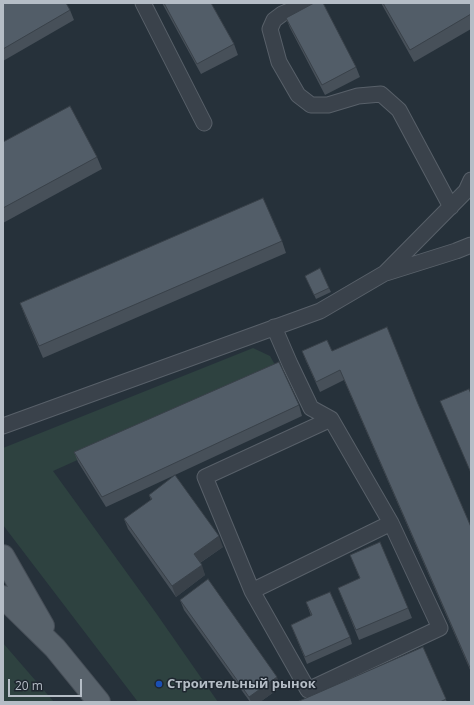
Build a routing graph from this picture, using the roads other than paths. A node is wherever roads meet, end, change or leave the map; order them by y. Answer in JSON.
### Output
{"nodes":[{"id":1,"x":143,"y":3,"type":"edge"},
{"id":2,"x":308,"y":3,"type":"edge"},
{"id":3,"x":204,"y":123,"type":"dead end"},
{"id":4,"x":471,"y":180,"type":"edge"},
{"id":5,"x":451,"y":207,"type":"junction"},
{"id":6,"x":471,"y":245,"type":"edge"},
{"id":7,"x":385,"y":273,"type":"junction"},
{"id":8,"x":274,"y":327,"type":"junction"},
{"id":9,"x":331,"y":419,"type":"junction"},
{"id":10,"x":3,"y":426,"type":"edge"},
{"id":11,"x":391,"y":523,"type":"junction"},
{"id":12,"x":3,"y":556,"type":"edge"},
{"id":13,"x":252,"y":591,"type":"junction"},
{"id":14,"x":3,"y":597,"type":"edge"},
{"id":15,"x":55,"y":648,"type":"junction"},
{"id":16,"x":99,"y":702,"type":"edge"}],
"edges":[{"from":1,"to":3,"type":"lane"},
{"from":2,"to":5,"type":"lane"},
{"from":4,"to":5,"type":"lane"},
{"from":5,"to":7,"type":"lane"},
{"from":6,"to":7,"type":"lane"},
{"from":7,"to":8,"type":"lane"},
{"from":8,"to":9,"type":"lane"},
{"from":8,"to":10,"type":"lane"},
{"from":9,"to":11,"type":"lane"},
{"from":9,"to":13,"type":"lane"},
{"from":11,"to":13,"type":"lane"},
{"from":11,"to":13,"type":"lane"},
{"from":12,"to":15,"type":"main road"},
{"from":14,"to":15,"type":"main road"},
{"from":15,"to":16,"type":"main road"}]}
